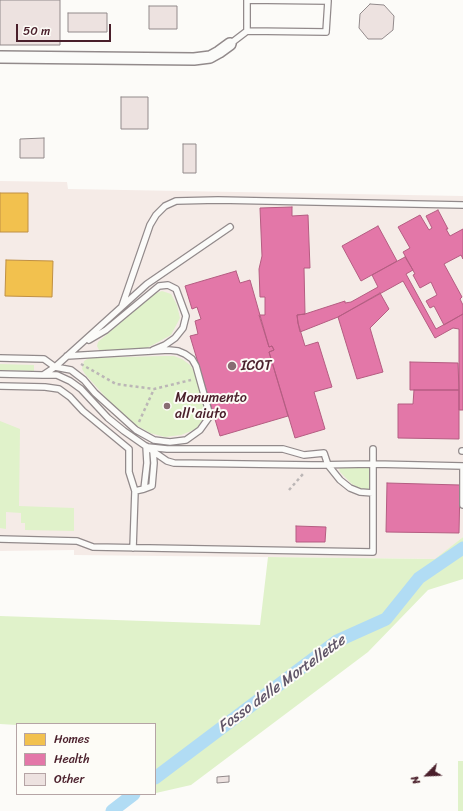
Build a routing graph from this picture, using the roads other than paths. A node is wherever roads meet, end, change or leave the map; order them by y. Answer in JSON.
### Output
{"nodes":[{"id":1,"x":247,"y":31,"type":"junction"},
{"id":2,"x":230,"y":44,"type":"joint"},
{"id":3,"x":0,"y":57,"type":"edge"},
{"id":4,"x":463,"y":205,"type":"edge"},
{"id":5,"x":230,"y":227,"type":"dead end"},
{"id":6,"x":122,"y":306,"type":"junction"},
{"id":7,"x":80,"y":345,"type":"junction"},
{"id":8,"x":148,"y":352,"type":"junction"},
{"id":9,"x":67,"y":356,"type":"junction"},
{"id":10,"x":0,"y":358,"type":"edge"},
{"id":11,"x":55,"y":367,"type":"junction"},
{"id":12,"x":0,"y":374,"type":"edge"},
{"id":13,"x":43,"y":375,"type":"junction"},
{"id":14,"x":0,"y":386,"type":"edge"},
{"id":15,"x":146,"y":446,"type":"junction"},
{"id":16,"x":373,"y":449,"type":"dead end"},
{"id":17,"x":153,"y":451,"type":"junction"},
{"id":18,"x":374,"y":464,"type":"junction"},
{"id":19,"x":328,"y":465,"type":"junction"},
{"id":20,"x":463,"y":466,"type":"edge"},
{"id":21,"x":144,"y":489,"type":"junction"},
{"id":22,"x":135,"y":491,"type":"junction"},
{"id":23,"x":373,"y":492,"type":"junction"},
{"id":24,"x":463,"y":504,"type":"edge"},
{"id":25,"x":0,"y":539,"type":"edge"},
{"id":26,"x":133,"y":548,"type":"junction"}],
"edges":[{"from":1,"to":1,"type":"lane"},
{"from":1,"to":2,"type":"lane"},
{"from":2,"to":3,"type":"street"},
{"from":4,"to":6,"type":"lane"},
{"from":5,"to":6,"type":"lane"},
{"from":6,"to":7,"type":"lane"},
{"from":7,"to":8,"type":"lane"},
{"from":7,"to":9,"type":"lane"},
{"from":8,"to":9,"type":"lane"},
{"from":8,"to":11,"type":"lane"},
{"from":9,"to":11,"type":"lane"},
{"from":10,"to":11,"type":"lane"},
{"from":11,"to":13,"type":"lane"},
{"from":12,"to":13,"type":"lane"},
{"from":13,"to":15,"type":"lane"},
{"from":14,"to":22,"type":"lane"},
{"from":15,"to":17,"type":"lane"},
{"from":15,"to":19,"type":"lane"},
{"from":15,"to":21,"type":"lane"},
{"from":16,"to":18,"type":"lane"},
{"from":17,"to":19,"type":"lane"},
{"from":17,"to":21,"type":"lane"},
{"from":18,"to":19,"type":"lane"},
{"from":18,"to":20,"type":"lane"},
{"from":18,"to":23,"type":"lane"},
{"from":19,"to":23,"type":"lane"},
{"from":20,"to":24,"type":"lane"},
{"from":21,"to":22,"type":"lane"},
{"from":22,"to":26,"type":"lane"},
{"from":23,"to":26,"type":"lane"},
{"from":25,"to":26,"type":"lane"}]}
